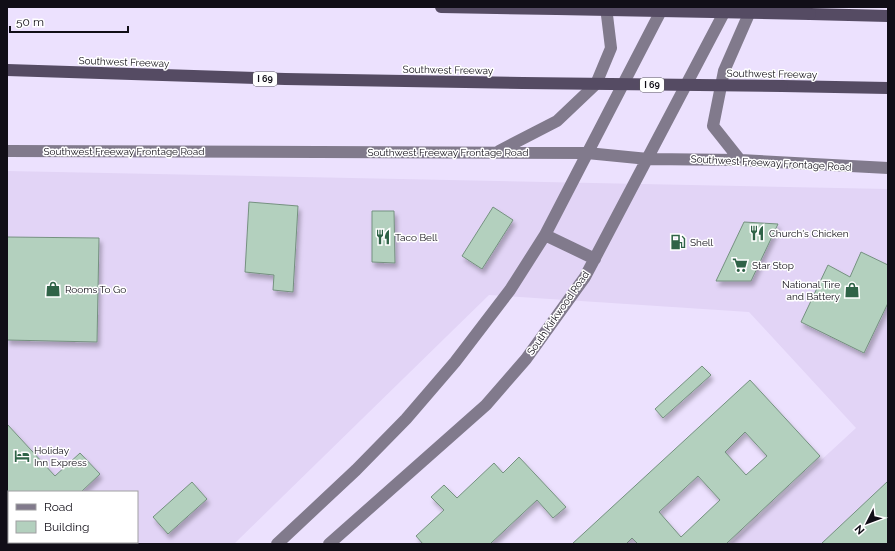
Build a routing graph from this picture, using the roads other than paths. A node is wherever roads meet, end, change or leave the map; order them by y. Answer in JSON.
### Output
{"nodes":[{"id":1,"x":441,"y":7,"type":"edge"},
{"id":2,"x":606,"y":7,"type":"edge"},
{"id":3,"x":663,"y":7,"type":"edge"},
{"id":4,"x":727,"y":7,"type":"edge"},
{"id":5,"x":752,"y":7,"type":"edge"},
{"id":6,"x":888,"y":16,"type":"edge"},
{"id":7,"x":7,"y":70,"type":"edge"},
{"id":8,"x":888,"y":88,"type":"edge"},
{"id":9,"x":7,"y":151,"type":"edge"},
{"id":10,"x":496,"y":152,"type":"junction"},
{"id":11,"x":587,"y":153,"type":"junction"},
{"id":12,"x":648,"y":159,"type":"junction"},
{"id":13,"x":740,"y":160,"type":"junction"},
{"id":14,"x":888,"y":168,"type":"edge"},
{"id":15,"x":545,"y":235,"type":"junction"},
{"id":16,"x":595,"y":259,"type":"junction"},
{"id":17,"x":277,"y":544,"type":"edge"},
{"id":18,"x":329,"y":544,"type":"edge"}],
"edges":[{"from":1,"to":6,"type":"highway","bridge":true},
{"from":2,"to":10,"type":"main road"},
{"from":3,"to":11,"type":"main road"},
{"from":4,"to":12,"type":"main road","name":"South Kirkwood Road"},
{"from":5,"to":13,"type":"main road"},
{"from":7,"to":8,"type":"highway","name":"Southwest Freeway","number":"I 69","bridge":true},
{"from":9,"to":10,"type":"main road","name":"Southwest Freeway Frontage Road"},
{"from":10,"to":11,"type":"main road","name":"Southwest Freeway Frontage Road"},
{"from":11,"to":12,"type":"main road","name":"Southwest Freeway Frontage Road"},
{"from":11,"to":15,"type":"main road"},
{"from":12,"to":13,"type":"main road","name":"Southwest Freeway Frontage Road"},
{"from":12,"to":16,"type":"main road","name":"South Kirkwood Road"},
{"from":13,"to":14,"type":"main road","name":"Southwest Freeway Frontage Road"},
{"from":15,"to":16,"type":"main road"},
{"from":15,"to":17,"type":"main road"},
{"from":16,"to":18,"type":"main road","name":"South Kirkwood Road"}]}
